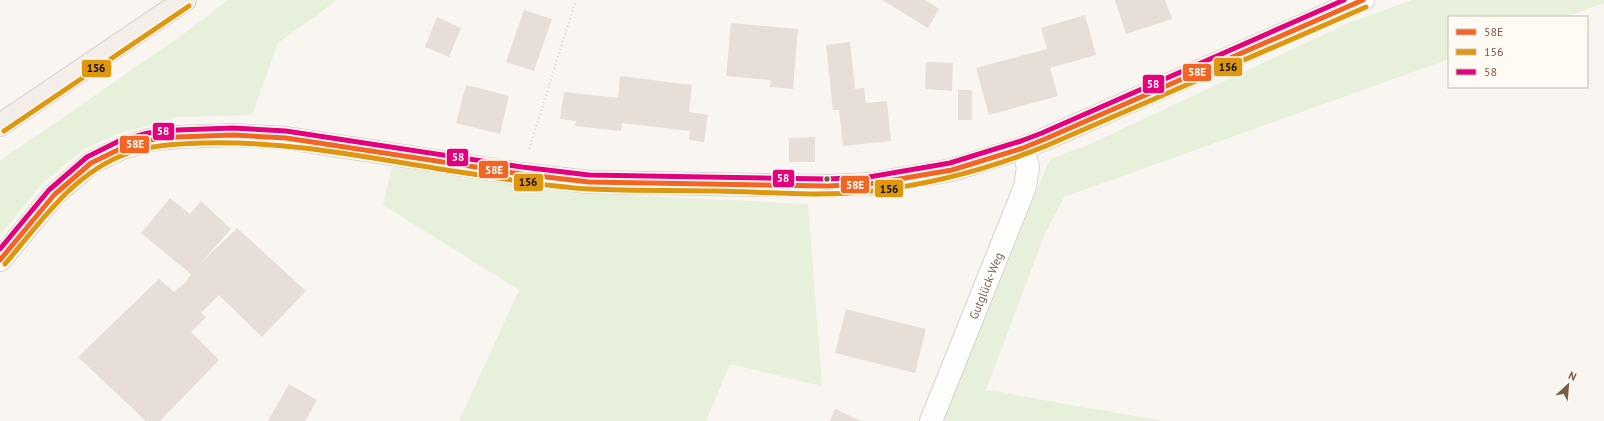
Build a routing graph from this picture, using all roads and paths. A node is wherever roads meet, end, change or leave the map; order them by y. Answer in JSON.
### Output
{"nodes":[{"id":1,"x":185,"y":0,"type":"edge"},
{"id":2,"x":576,"y":0,"type":"edge"},
{"id":3,"x":1363,"y":0,"type":"edge"},
{"id":4,"x":0,"y":125,"type":"edge"},
{"id":5,"x":1023,"y":148,"type":"junction"},
{"id":6,"x":521,"y":174,"type":"junction"},
{"id":7,"x":0,"y":260,"type":"edge"},
{"id":8,"x":931,"y":421,"type":"edge"}],
"edges":[{"from":1,"to":4,"type":"main road"},
{"from":2,"to":6,"type":"path"},
{"from":3,"to":5,"type":"street"},
{"from":5,"to":6,"type":"street"},
{"from":5,"to":8,"type":"street","name":"Gutglück-Weg"},
{"from":6,"to":7,"type":"street"}]}
